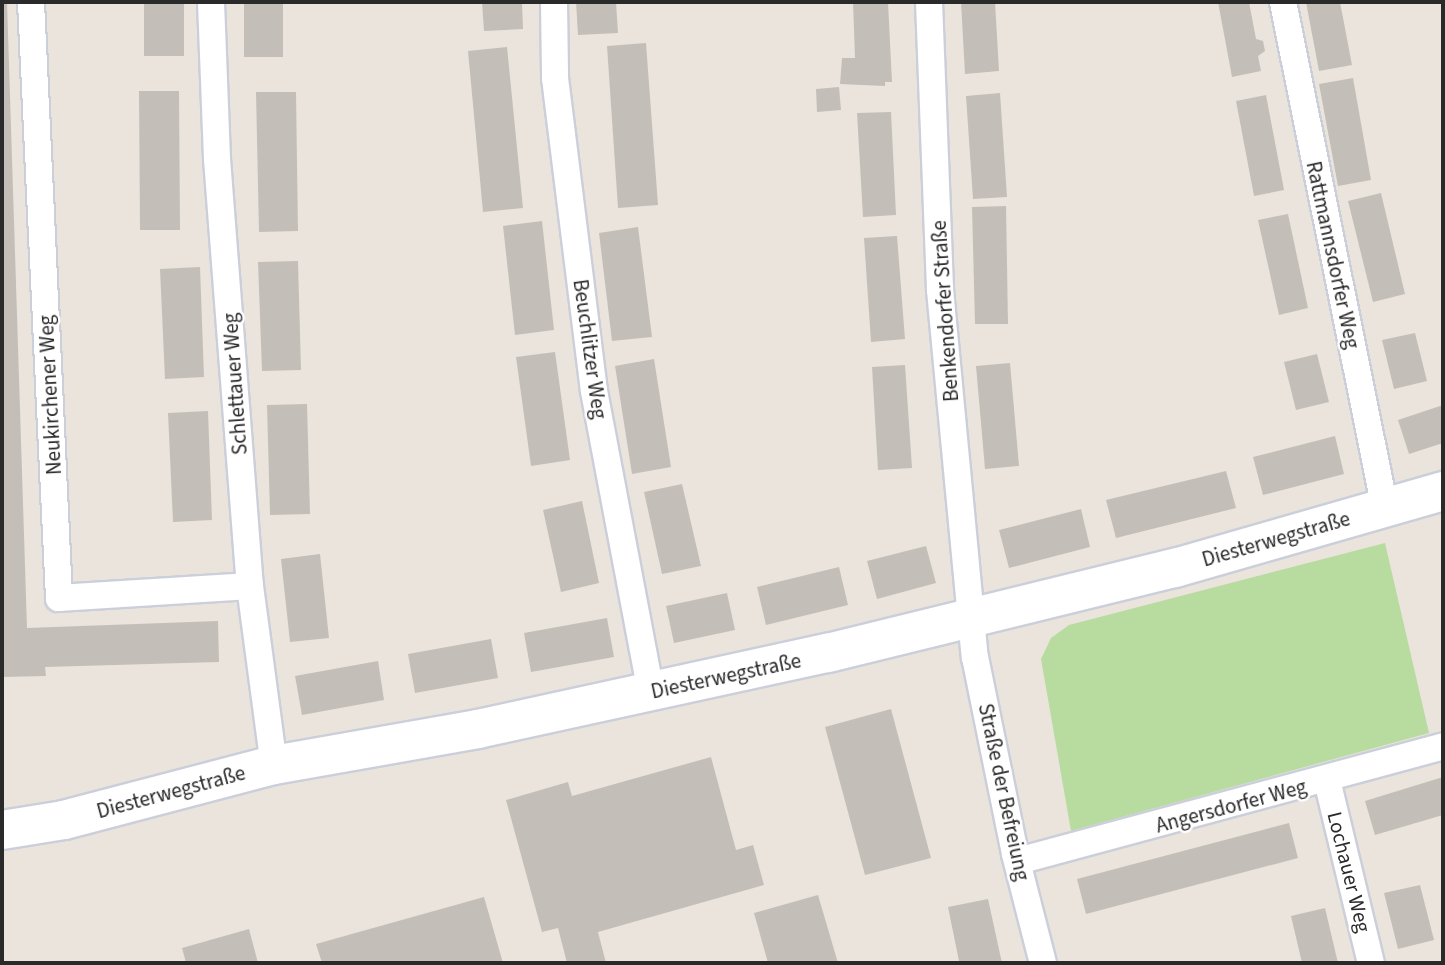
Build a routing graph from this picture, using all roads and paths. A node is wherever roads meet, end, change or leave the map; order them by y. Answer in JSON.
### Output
{"nodes":[{"id":1,"x":31,"y":2,"type":"edge"},
{"id":2,"x":211,"y":2,"type":"edge"},
{"id":3,"x":554,"y":2,"type":"edge"},
{"id":4,"x":929,"y":2,"type":"edge"},
{"id":5,"x":1283,"y":2,"type":"edge"},
{"id":6,"x":1443,"y":491,"type":"edge"},
{"id":7,"x":1385,"y":509,"type":"junction"},
{"id":8,"x":250,"y":586,"type":"junction"},
{"id":9,"x":973,"y":618,"type":"junction"},
{"id":10,"x":651,"y":693,"type":"junction"},
{"id":11,"x":1443,"y":746,"type":"edge"},
{"id":12,"x":274,"y":765,"type":"junction"},
{"id":13,"x":1326,"y":780,"type":"junction"},
{"id":14,"x":2,"y":830,"type":"edge"},
{"id":15,"x":1018,"y":862,"type":"junction"},
{"id":16,"x":1043,"y":963,"type":"edge"},
{"id":17,"x":1371,"y":963,"type":"edge"}],
"edges":[{"from":1,"to":8,"type":"street","name":"Neukirchener Weg"},
{"from":2,"to":8,"type":"street","name":"Schlettauer Weg"},
{"from":3,"to":10,"type":"street","name":"Beuchlitzer Weg"},
{"from":4,"to":9,"type":"street","name":"Benkendorfer Straße"},
{"from":5,"to":7,"type":"street","name":"Rattmannsdorfer Weg"},
{"from":6,"to":7,"type":"street","name":"Diesterwegstraße"},
{"from":7,"to":9,"type":"street","name":"Diesterwegstraße"},
{"from":8,"to":12,"type":"street","name":"Schlettauer Weg"},
{"from":9,"to":10,"type":"street","name":"Diesterwegstraße"},
{"from":9,"to":15,"type":"street","name":"Straße der Befreiung"},
{"from":10,"to":12,"type":"street","name":"Diesterwegstraße"},
{"from":11,"to":13,"type":"street","name":"Angersdorfer Weg"},
{"from":12,"to":14,"type":"street","name":"Diesterwegstraße"},
{"from":13,"to":15,"type":"street","name":"Angersdorfer Weg"},
{"from":13,"to":17,"type":"street","name":"Lochauer Weg"},
{"from":15,"to":16,"type":"street","name":"Straße der Befreiung"}]}
